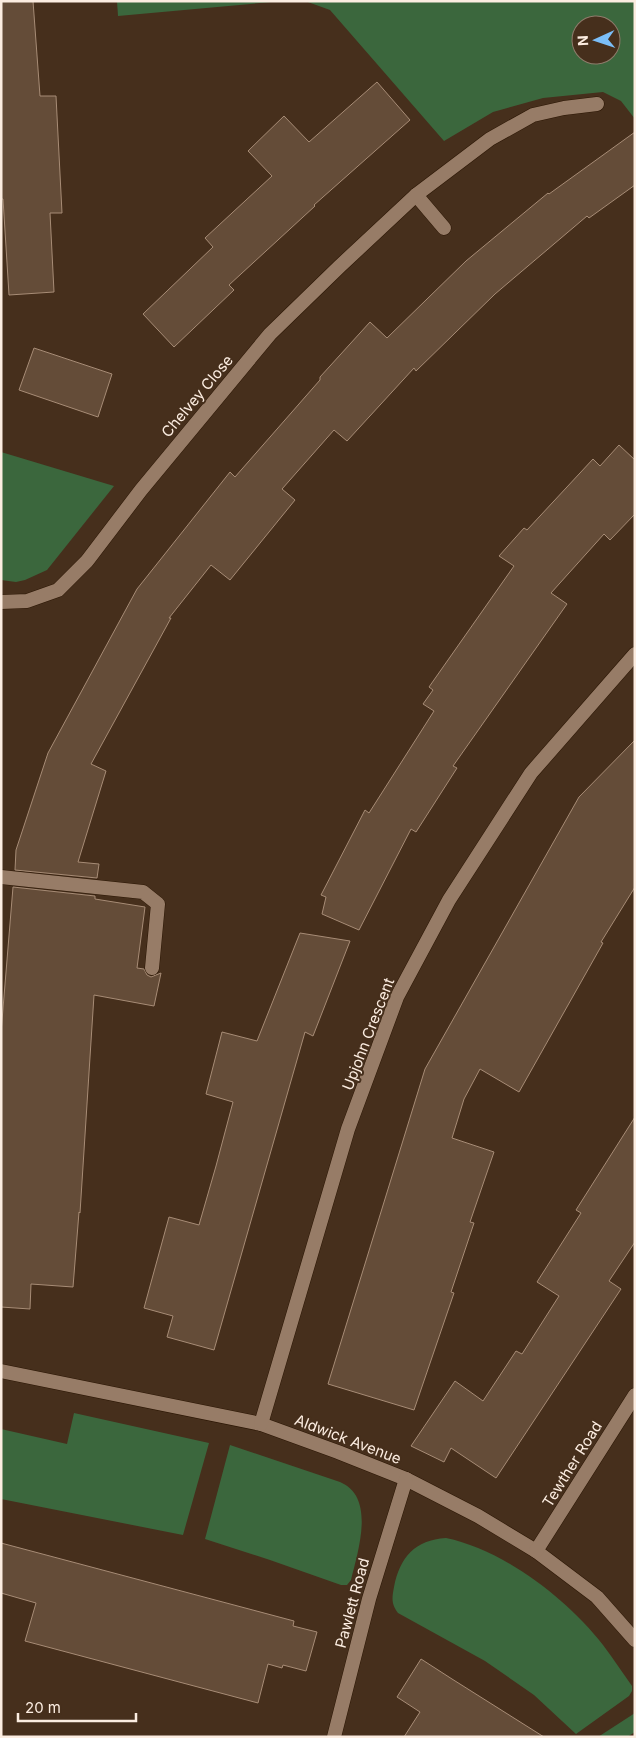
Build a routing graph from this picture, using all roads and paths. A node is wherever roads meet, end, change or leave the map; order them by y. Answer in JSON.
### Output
{"nodes":[{"id":1,"x":597,"y":104,"type":"dead end"},
{"id":2,"x":416,"y":195,"type":"junction"},
{"id":3,"x":444,"y":228,"type":"dead end"},
{"id":4,"x":1,"y":602,"type":"edge"},
{"id":5,"x":635,"y":654,"type":"edge"},
{"id":6,"x":1,"y":877,"type":"edge"},
{"id":7,"x":152,"y":968,"type":"dead end"},
{"id":8,"x":1,"y":1372,"type":"edge"},
{"id":9,"x":635,"y":1395,"type":"edge"},
{"id":10,"x":262,"y":1424,"type":"junction"},
{"id":11,"x":406,"y":1479,"type":"junction"},
{"id":12,"x":536,"y":1551,"type":"junction"},
{"id":13,"x":635,"y":1640,"type":"edge"},
{"id":14,"x":334,"y":1737,"type":"edge"}],
"edges":[{"from":1,"to":2,"type":"street","name":"Chelvey Close"},
{"from":2,"to":3,"type":"street"},
{"from":2,"to":4,"type":"street","name":"Chelvey Close"},
{"from":5,"to":10,"type":"street","name":"Upjohn Crescent"},
{"from":6,"to":7,"type":"street"},
{"from":8,"to":10,"type":"street","name":"Aldwick Avenue"},
{"from":9,"to":12,"type":"street","name":"Tewther Road"},
{"from":10,"to":11,"type":"street","name":"Aldwick Avenue"},
{"from":11,"to":12,"type":"street","name":"Aldwick Avenue"},
{"from":11,"to":14,"type":"street","name":"Pawlett Road"},
{"from":12,"to":13,"type":"street","name":"Aldwick Avenue"}]}
